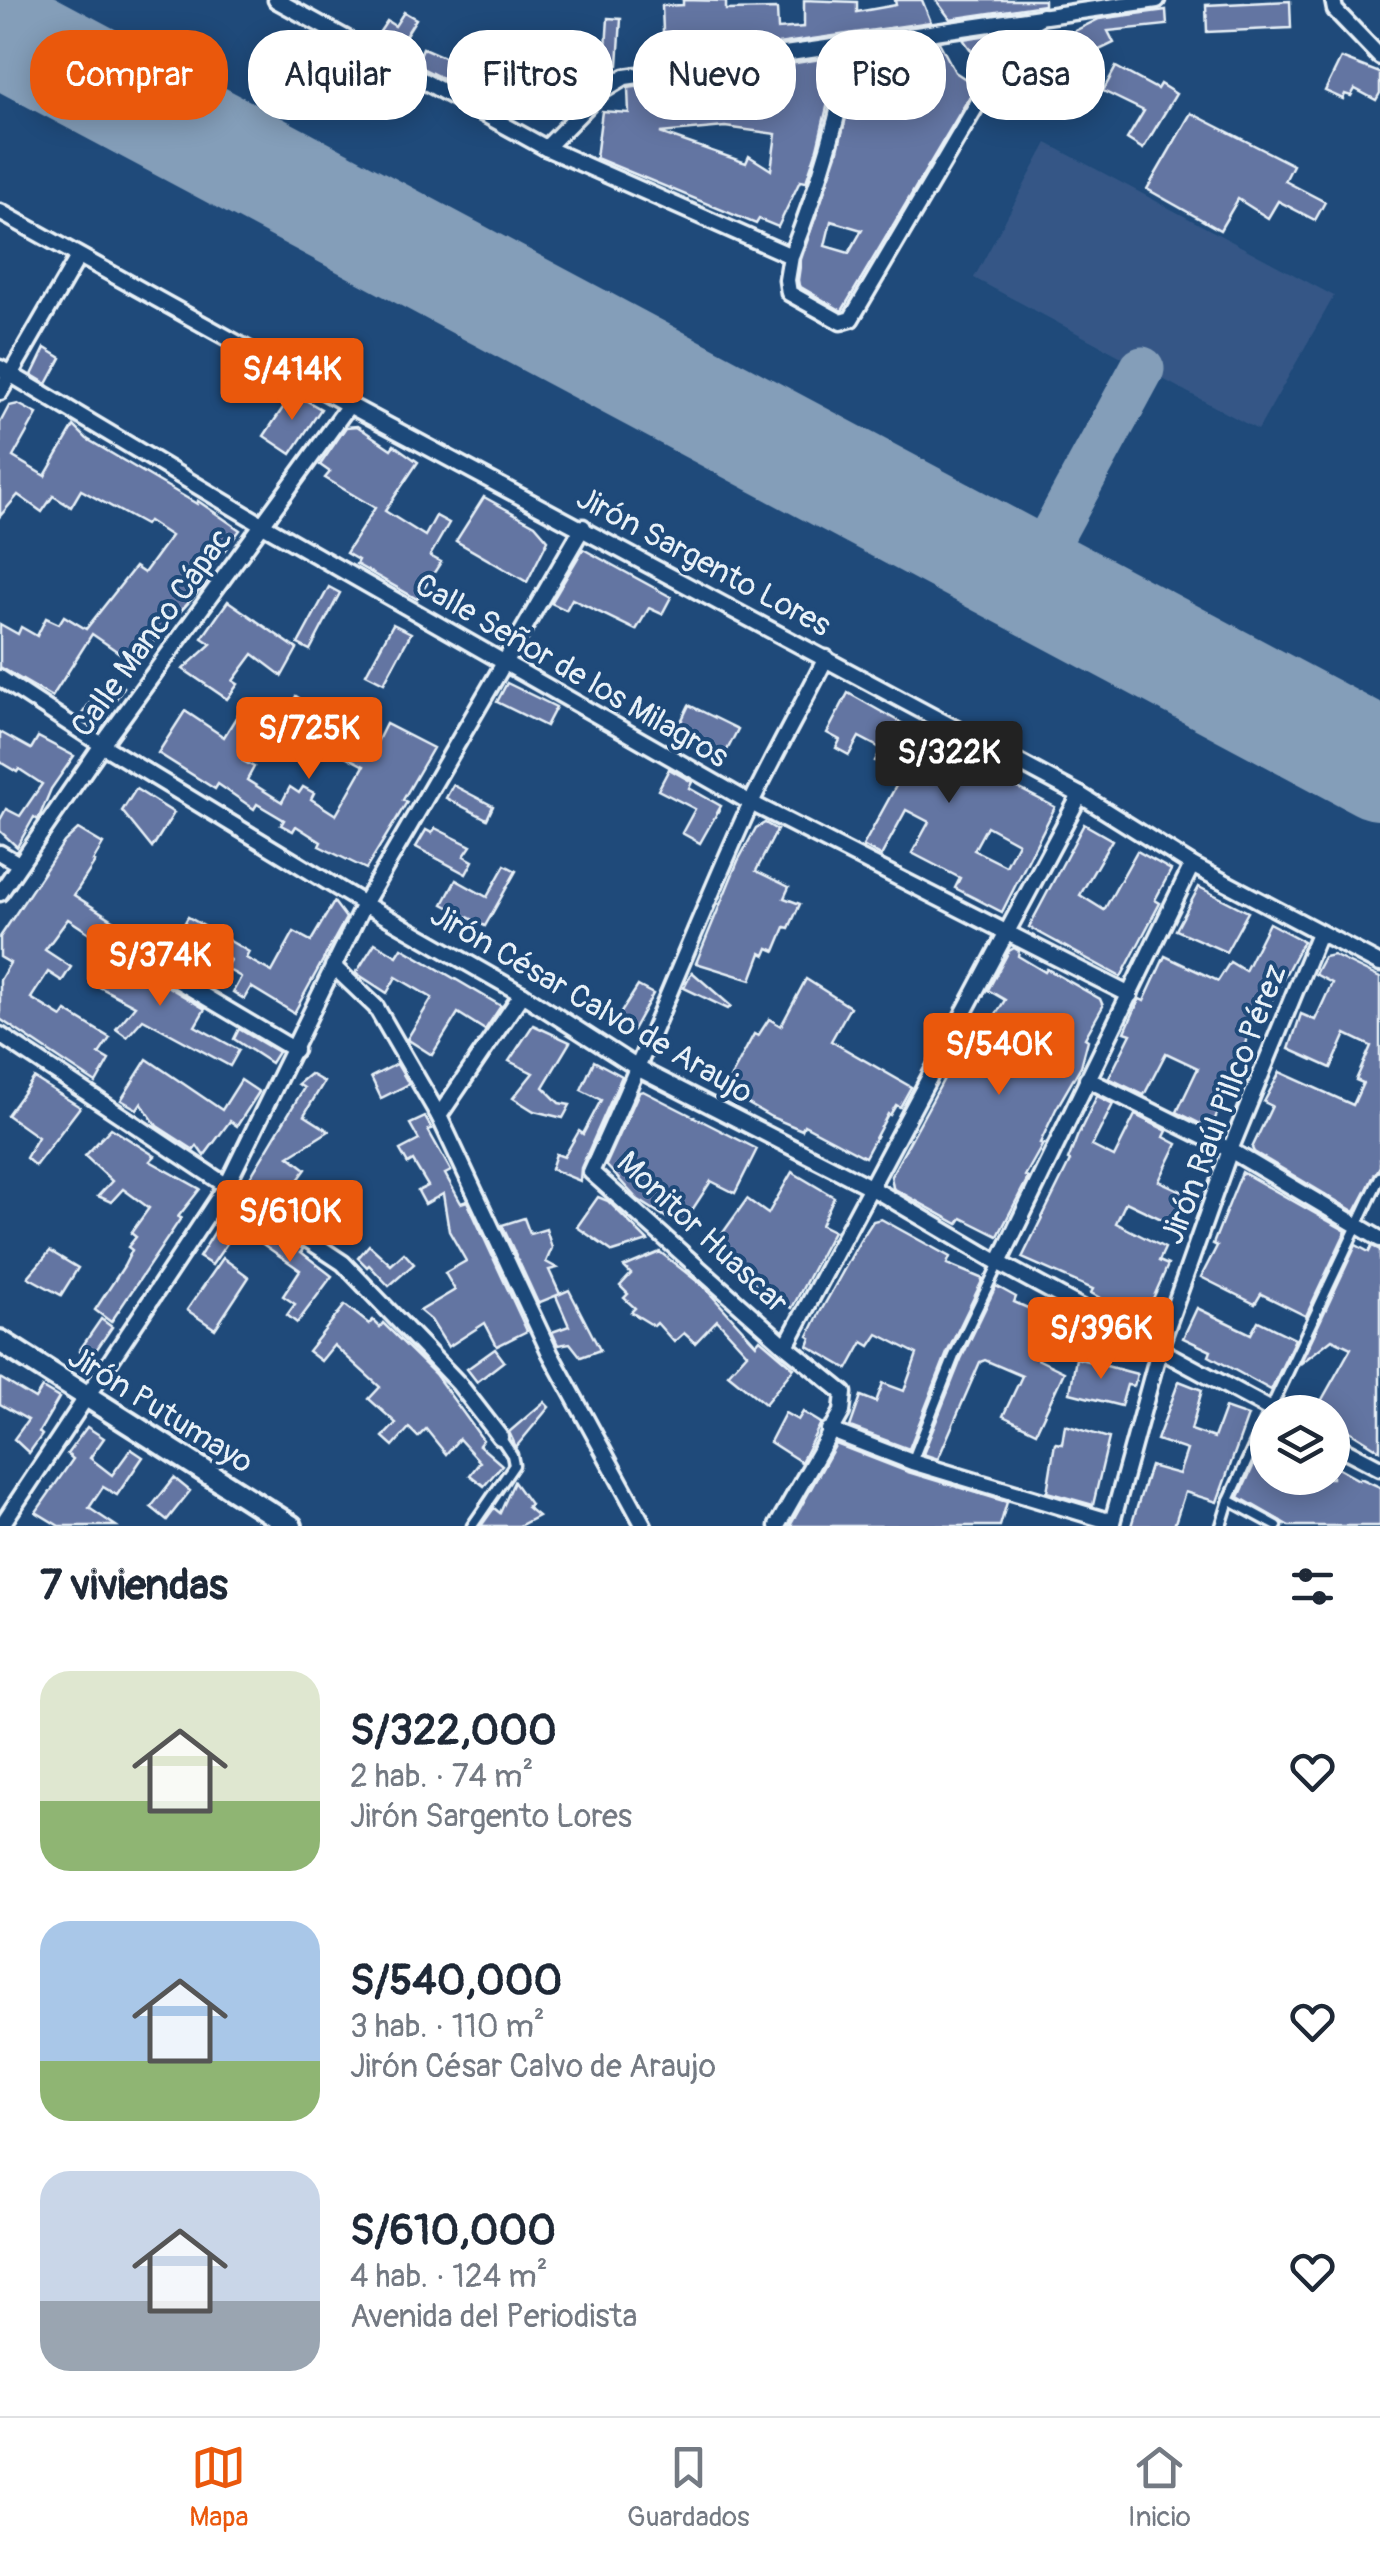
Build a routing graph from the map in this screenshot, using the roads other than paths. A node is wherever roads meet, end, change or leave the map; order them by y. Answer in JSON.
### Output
{"nodes":[{"id":1,"x":276,"y":0,"type":"edge"},
{"id":2,"x":1157,"y":0,"type":"edge"},
{"id":3,"x":1333,"y":0,"type":"edge"},
{"id":4,"x":1042,"y":16,"type":"junction"},
{"id":5,"x":946,"y":30,"type":"edge"},
{"id":6,"x":816,"y":49,"type":"edge"},
{"id":7,"x":1380,"y":57,"type":"edge"},
{"id":8,"x":835,"y":120,"type":"edge"},
{"id":9,"x":546,"y":148,"type":"junction"},
{"id":10,"x":0,"y":212,"type":"edge"},
{"id":11,"x":791,"y":256,"type":"junction"},
{"id":12,"x":78,"y":257,"type":"junction"},
{"id":13,"x":5,"y":371,"type":"edge"},
{"id":14,"x":0,"y":392,"type":"edge"},
{"id":15,"x":349,"y":405,"type":"junction"},
{"id":16,"x":263,"y":526,"type":"junction"},
{"id":17,"x":583,"y":527,"type":"junction"},
{"id":18,"x":826,"y":658,"type":"junction"},
{"id":19,"x":504,"y":664,"type":"junction"},
{"id":20,"x":0,"y":678,"type":"edge"},
{"id":21,"x":102,"y":745,"type":"junction"},
{"id":22,"x":1080,"y":795,"type":"junction"},
{"id":23,"x":751,"y":803,"type":"junction"},
{"id":24,"x":0,"y":853,"type":"edge"},
{"id":25,"x":20,"y":864,"type":"junction"},
{"id":26,"x":1192,"y":865,"type":"junction"},
{"id":27,"x":0,"y":893,"type":"edge"},
{"id":28,"x":364,"y":904,"type":"junction"},
{"id":29,"x":1009,"y":931,"type":"junction"},
{"id":30,"x":1319,"y":934,"type":"junction"},
{"id":31,"x":124,"y":948,"type":"dead end"},
{"id":32,"x":1380,"y":964,"type":"edge"},
{"id":33,"x":334,"y":966,"type":"junction"},
{"id":34,"x":522,"y":994,"type":"junction"},
{"id":35,"x":1130,"y":995,"type":"junction"},
{"id":36,"x":0,"y":1034,"type":"edge"},
{"id":37,"x":295,"y":1050,"type":"junction"},
{"id":38,"x":639,"y":1069,"type":"junction"},
{"id":39,"x":1086,"y":1079,"type":"junction"},
{"id":40,"x":439,"y":1116,"type":"junction"},
{"id":41,"x":1230,"y":1150,"type":"junction"},
{"id":42,"x":1380,"y":1177,"type":"edge"},
{"id":43,"x":227,"y":1185,"type":"junction"},
{"id":44,"x":872,"y":1188,"type":"junction"},
{"id":45,"x":1358,"y":1226,"type":"junction"},
{"id":46,"x":1380,"y":1239,"type":"edge"},
{"id":47,"x":999,"y":1262,"type":"junction"},
{"id":48,"x":0,"y":1341,"type":"edge"},
{"id":49,"x":786,"y":1346,"type":"junction"},
{"id":50,"x":1160,"y":1347,"type":"junction"},
{"id":51,"x":1278,"y":1395,"type":"edge"},
{"id":52,"x":85,"y":1397,"type":"junction"},
{"id":53,"x":1250,"y":1400,"type":"edge"},
{"id":54,"x":829,"y":1430,"type":"junction"},
{"id":55,"x":500,"y":1437,"type":"joint"},
{"id":56,"x":1350,"y":1452,"type":"edge"},
{"id":57,"x":1250,"y":1455,"type":"edge"},
{"id":58,"x":912,"y":1462,"type":"junction"},
{"id":59,"x":1380,"y":1468,"type":"edge"},
{"id":60,"x":1229,"y":1500,"type":"junction"},
{"id":61,"x":1112,"y":1524,"type":"edge"},
{"id":62,"x":0,"y":1526,"type":"edge"},
{"id":63,"x":290,"y":1526,"type":"edge"},
{"id":64,"x":472,"y":1526,"type":"edge"},
{"id":65,"x":644,"y":1526,"type":"edge"},
{"id":66,"x":776,"y":1526,"type":"edge"},
{"id":67,"x":1221,"y":1526,"type":"edge"},
{"id":68,"x":1276,"y":1526,"type":"edge"}],
"edges":[{"from":1,"to":9,"type":"street"},
{"from":2,"to":4,"type":"street"},
{"from":3,"to":7,"type":"street"},
{"from":4,"to":5,"type":"street"},
{"from":4,"to":11,"type":"street"},
{"from":6,"to":9,"type":"street"},
{"from":8,"to":11,"type":"street"},
{"from":9,"to":11,"type":"street"},
{"from":10,"to":12,"type":"street","name":"Jirón Sargento Lores"},
{"from":12,"to":13,"type":"street"},
{"from":12,"to":15,"type":"street","name":"Jirón Sargento Lores"},
{"from":13,"to":14,"type":"street"},
{"from":13,"to":16,"type":"street","name":"Calle Señor de los Milagros"},
{"from":15,"to":16,"type":"street","name":"Calle Manco Cápac"},
{"from":15,"to":17,"type":"street","name":"Jirón Sargento Lores"},
{"from":16,"to":19,"type":"street","name":"Calle Señor de los Milagros"},
{"from":16,"to":21,"type":"street","name":"Calle Manco Cápac"},
{"from":17,"to":18,"type":"street","name":"Jirón Sargento Lores"},
{"from":17,"to":19,"type":"street"},
{"from":18,"to":22,"type":"street","name":"Jirón Sargento Lores"},
{"from":18,"to":23,"type":"street","name":"Monitor Huascar"},
{"from":19,"to":23,"type":"street","name":"Calle Señor de los Milagros"},
{"from":19,"to":28,"type":"street"},
{"from":20,"to":21,"type":"street","name":"Jirón César Calvo de Araujo"},
{"from":21,"to":25,"type":"street","name":"Calle Manco Cápac"},
{"from":21,"to":28,"type":"street","name":"Jirón César Calvo de Araujo"},
{"from":22,"to":26,"type":"street","name":"Jirón Sargento Lores"},
{"from":22,"to":29,"type":"street"},
{"from":23,"to":29,"type":"street","name":"Calle Señor de los Milagros"},
{"from":23,"to":38,"type":"street","name":"Monitor Huascar"},
{"from":24,"to":25,"type":"street"},
{"from":25,"to":27,"type":"street","name":"Calle Manco Cápac"},
{"from":26,"to":30,"type":"street","name":"Jirón Sargento Lores"},
{"from":26,"to":35,"type":"street"},
{"from":28,"to":33,"type":"street"},
{"from":28,"to":34,"type":"street","name":"Jirón César Calvo de Araujo"},
{"from":29,"to":35,"type":"street","name":"Calle Señor de los Milagros"},
{"from":29,"to":44,"type":"street"},
{"from":30,"to":32,"type":"street","name":"Jirón Sargento Lores"},
{"from":30,"to":41,"type":"street","name":"Jirón Raúl Pillco Pérez"},
{"from":31,"to":37,"type":"street"},
{"from":33,"to":37,"type":"street"},
{"from":33,"to":40,"type":"street"},
{"from":34,"to":38,"type":"street","name":"Jirón César Calvo de Araujo"},
{"from":34,"to":40,"type":"street"},
{"from":35,"to":39,"type":"street"},
{"from":36,"to":43,"type":"street"},
{"from":37,"to":43,"type":"street"},
{"from":38,"to":44,"type":"street","name":"Jirón César Calvo de Araujo"},
{"from":38,"to":49,"type":"street","name":"Monitor Huascar"},
{"from":39,"to":41,"type":"street"},
{"from":39,"to":47,"type":"street"},
{"from":40,"to":65,"type":"street"},
{"from":41,"to":45,"type":"street"},
{"from":41,"to":50,"type":"street","name":"Jirón Raúl Pillco Pérez"},
{"from":42,"to":45,"type":"lane"},
{"from":43,"to":52,"type":"street"},
{"from":43,"to":55,"type":"street"},
{"from":44,"to":47,"type":"street","name":"Jirón César Calvo de Araujo"},
{"from":44,"to":49,"type":"street"},
{"from":45,"to":46,"type":"street"},
{"from":45,"to":51,"type":"lane"},
{"from":47,"to":50,"type":"street","name":"Jirón César Calvo de Araujo"},
{"from":47,"to":58,"type":"lane"},
{"from":48,"to":52,"type":"street","name":"Jirón Putumayo"},
{"from":49,"to":54,"type":"street","name":"Monitor Huascar"},
{"from":50,"to":53,"type":"street","name":"Jirón César Calvo de Araujo"},
{"from":50,"to":61,"type":"street","name":"Jirón Raúl Pillco Pérez"},
{"from":52,"to":62,"type":"street"},
{"from":52,"to":63,"type":"street","name":"Jirón Putumayo"},
{"from":54,"to":58,"type":"street"},
{"from":54,"to":66,"type":"street"},
{"from":55,"to":64,"type":"lane"},
{"from":56,"to":59,"type":"street"},
{"from":57,"to":60,"type":"lane"},
{"from":58,"to":61,"type":"street"},
{"from":60,"to":67,"type":"lane"},
{"from":60,"to":68,"type":"lane"}]}
